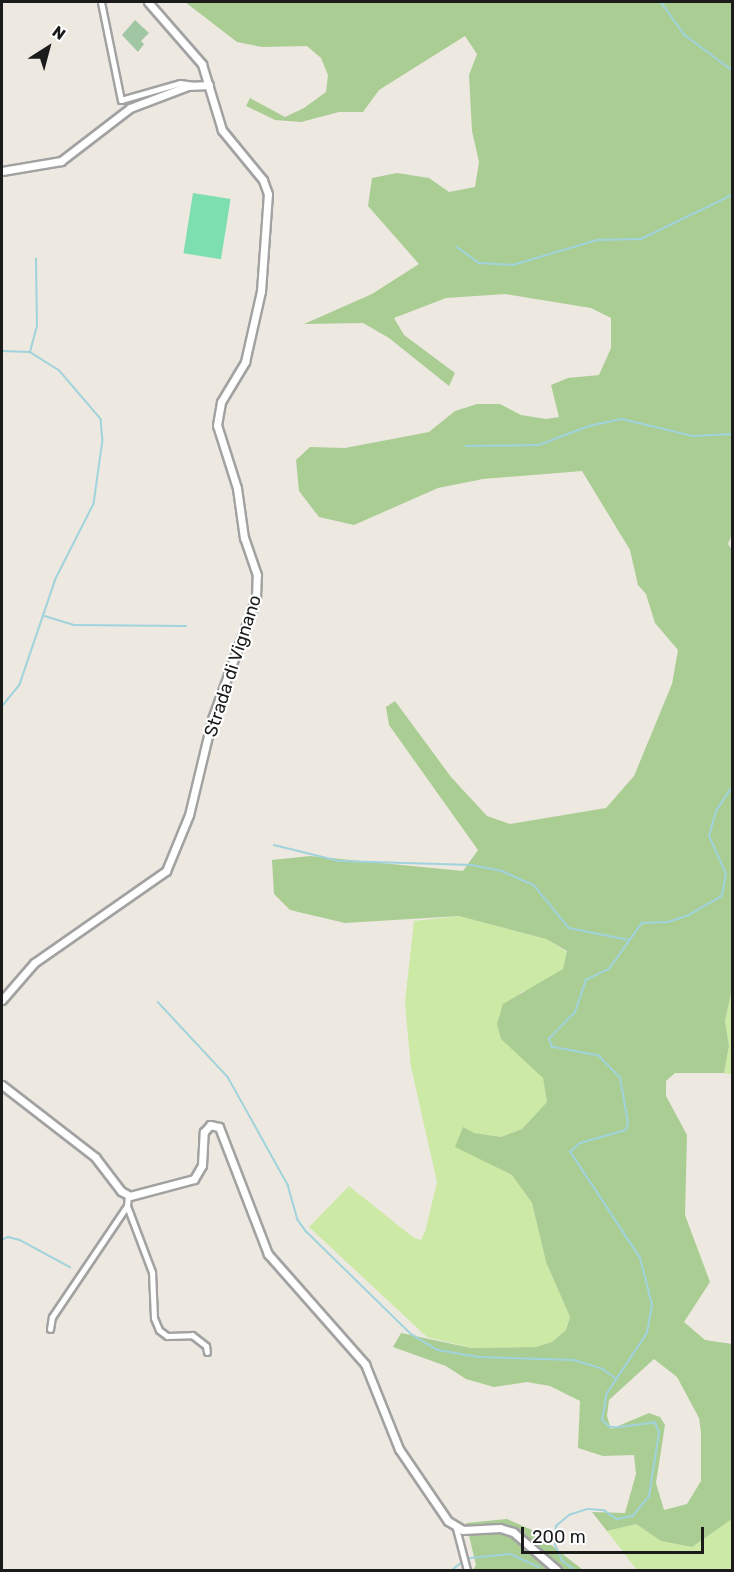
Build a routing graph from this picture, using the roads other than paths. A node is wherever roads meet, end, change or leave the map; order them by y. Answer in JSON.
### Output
{"nodes":[{"id":1,"x":101,"y":2,"type":"edge"},
{"id":2,"x":148,"y":2,"type":"edge"},
{"id":3,"x":194,"y":85,"type":"junction"},
{"id":4,"x":209,"y":85,"type":"junction"},
{"id":5,"x":2,"y":171,"type":"edge"},
{"id":6,"x":2,"y":1000,"type":"edge"},
{"id":7,"x":2,"y":1085,"type":"edge"},
{"id":8,"x":128,"y":1196,"type":"junction"},
{"id":9,"x":127,"y":1206,"type":"junction"},
{"id":10,"x":50,"y":1329,"type":"dead end"},
{"id":11,"x":207,"y":1352,"type":"dead end"},
{"id":12,"x":456,"y":1528,"type":"junction"},
{"id":13,"x":467,"y":1570,"type":"edge"},
{"id":14,"x":557,"y":1570,"type":"edge"}],
"edges":[{"from":1,"to":3,"type":"street"},
{"from":2,"to":4,"type":"street","name":"Strada di Vignano"},
{"from":3,"to":4,"type":"street"},
{"from":3,"to":5,"type":"street"},
{"from":4,"to":6,"type":"street","name":"Strada di Vignano"},
{"from":7,"to":8,"type":"street"},
{"from":8,"to":9,"type":"street"},
{"from":8,"to":12,"type":"street"},
{"from":9,"to":10,"type":"street"},
{"from":9,"to":11,"type":"street"},
{"from":12,"to":13,"type":"street"},
{"from":12,"to":14,"type":"street"}]}
